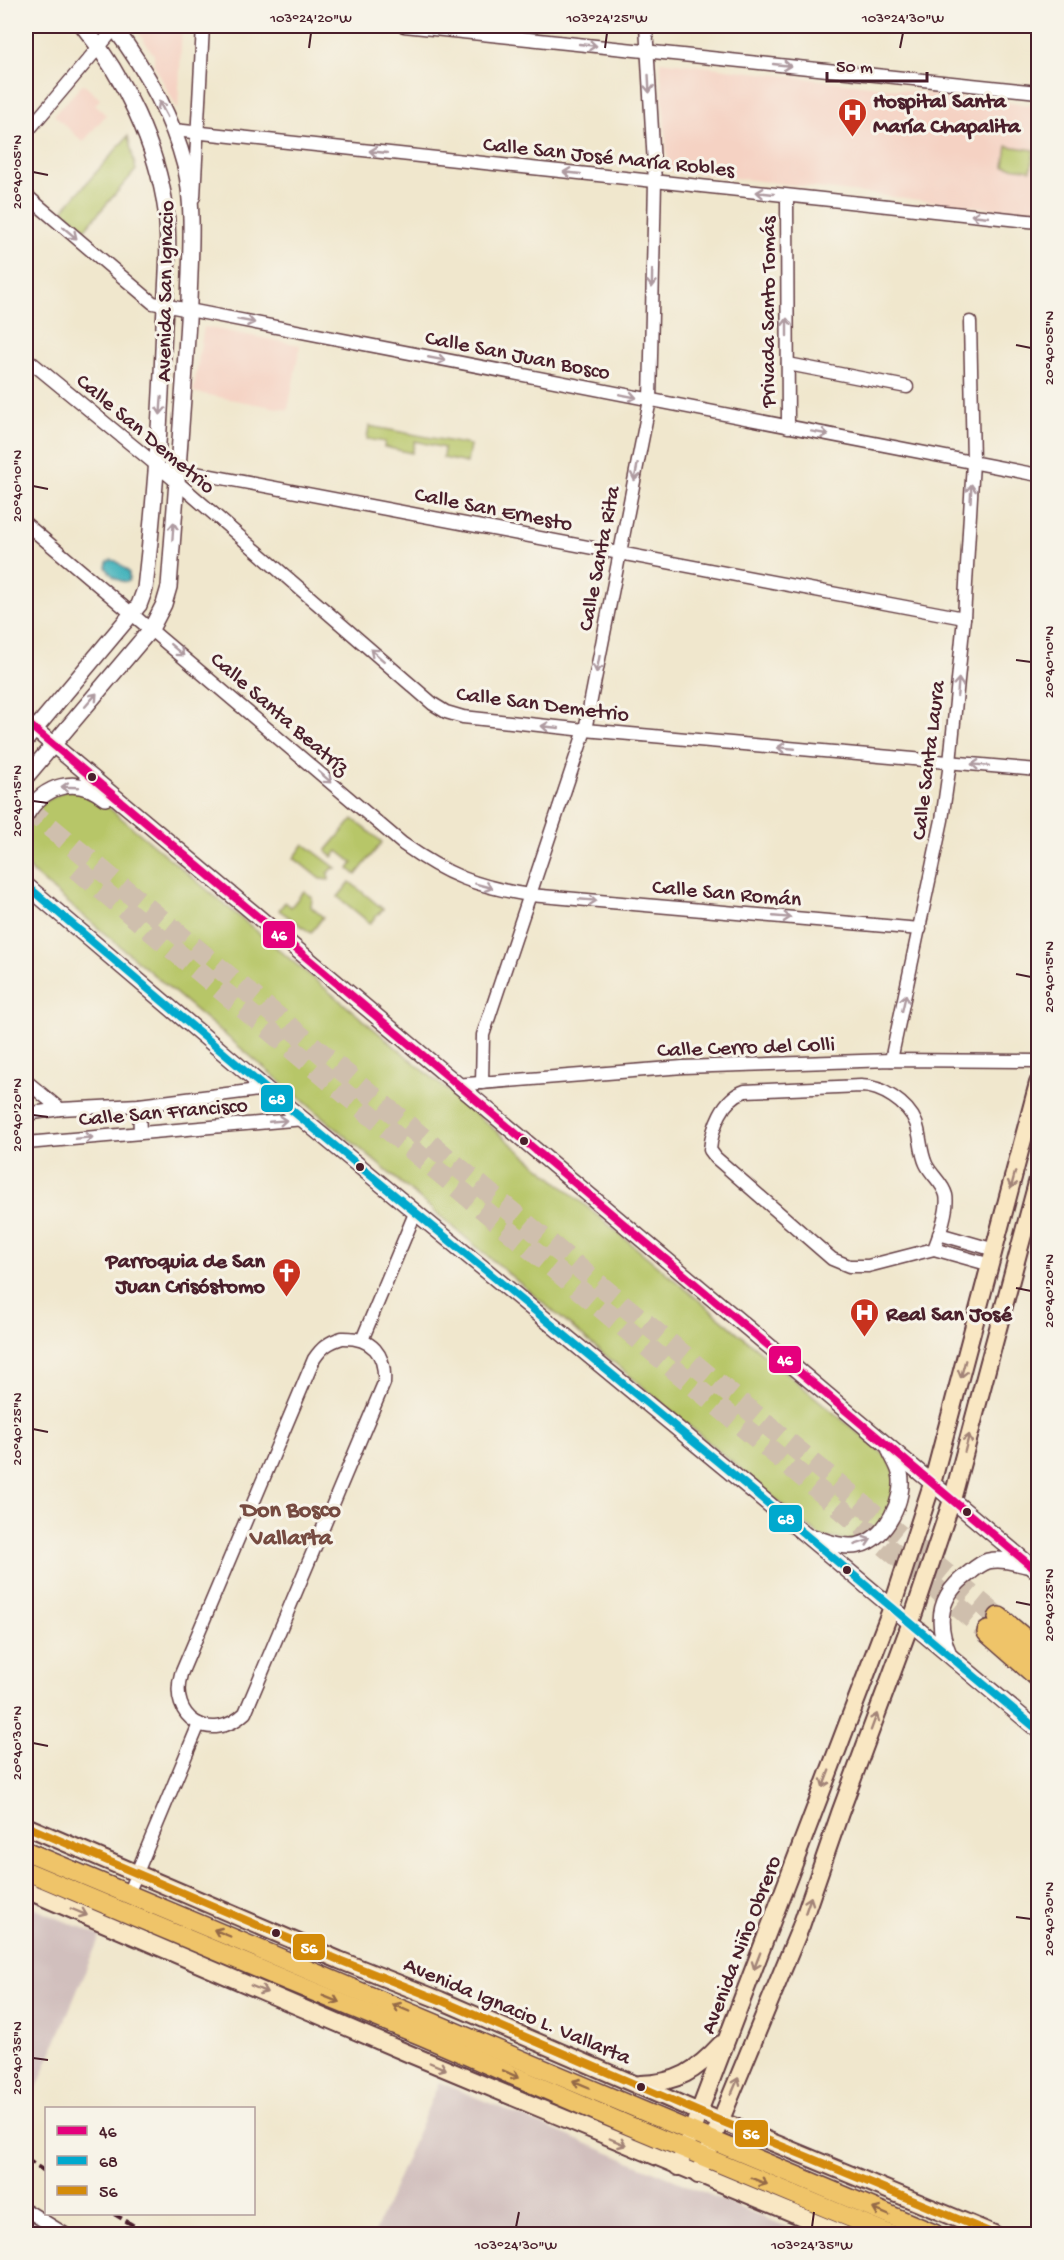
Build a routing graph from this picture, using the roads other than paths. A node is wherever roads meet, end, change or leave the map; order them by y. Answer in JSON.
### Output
{"nodes":[{"id":1,"x":83,"y":26,"type":"edge"},
{"id":2,"x":203,"y":26,"type":"edge"},
{"id":3,"x":404,"y":26,"type":"edge"},
{"id":4,"x":646,"y":26,"type":"edge"},
{"id":5,"x":114,"y":27,"type":"edge"},
{"id":6,"x":99,"y":46,"type":"junction"},
{"id":7,"x":648,"y":51,"type":"junction"},
{"id":8,"x":1038,"y":92,"type":"edge"},
{"id":9,"x":174,"y":130,"type":"junction"},
{"id":10,"x":199,"y":132,"type":"junction"},
{"id":11,"x":26,"y":133,"type":"edge"},
{"id":12,"x":654,"y":182,"type":"junction"},
{"id":13,"x":26,"y":195,"type":"edge"},
{"id":14,"x":787,"y":196,"type":"junction"},
{"id":15,"x":1038,"y":222,"type":"edge"},
{"id":16,"x":191,"y":243,"type":"junction"},
{"id":17,"x":165,"y":306,"type":"junction"},
{"id":18,"x":188,"y":310,"type":"junction"},
{"id":19,"x":970,"y":322,"type":"dead end"},
{"id":20,"x":26,"y":358,"type":"edge"},
{"id":21,"x":788,"y":364,"type":"junction"},
{"id":22,"x":907,"y":387,"type":"dead end"},
{"id":23,"x":650,"y":400,"type":"junction"},
{"id":24,"x":788,"y":427,"type":"junction"},
{"id":25,"x":973,"y":462,"type":"junction"},
{"id":26,"x":156,"y":466,"type":"junction"},
{"id":27,"x":1038,"y":475,"type":"edge"},
{"id":28,"x":177,"y":476,"type":"junction"},
{"id":29,"x":26,"y":524,"type":"edge"},
{"id":30,"x":620,"y":552,"type":"junction"},
{"id":31,"x":132,"y":612,"type":"junction"},
{"id":32,"x":964,"y":618,"type":"junction"},
{"id":33,"x":151,"y":629,"type":"junction"},
{"id":34,"x":28,"y":730,"type":"edge"},
{"id":35,"x":585,"y":730,"type":"junction"},
{"id":36,"x":52,"y":744,"type":"junction"},
{"id":37,"x":951,"y":763,"type":"junction"},
{"id":38,"x":1038,"y":770,"type":"edge"},
{"id":39,"x":26,"y":777,"type":"edge"},
{"id":40,"x":26,"y":815,"type":"edge"},
{"id":41,"x":173,"y":846,"type":"junction"},
{"id":42,"x":26,"y":873,"type":"edge"},
{"id":43,"x":26,"y":885,"type":"edge"},
{"id":44,"x":530,"y":895,"type":"junction"},
{"id":45,"x":41,"y":898,"type":"junction"},
{"id":46,"x":920,"y":929,"type":"junction"},
{"id":47,"x":891,"y":1060,"type":"junction"},
{"id":48,"x":1038,"y":1061,"type":"edge"},
{"id":49,"x":26,"y":1081,"type":"edge"},
{"id":50,"x":482,"y":1083,"type":"junction"},
{"id":51,"x":1038,"y":1083,"type":"edge"},
{"id":52,"x":456,"y":1085,"type":"junction"},
{"id":53,"x":266,"y":1089,"type":"junction"},
{"id":54,"x":139,"y":1105,"type":"junction"},
{"id":55,"x":60,"y":1109,"type":"junction"},
{"id":56,"x":26,"y":1114,"type":"edge"},
{"id":57,"x":304,"y":1119,"type":"junction"},
{"id":58,"x":140,"y":1133,"type":"junction"},
{"id":59,"x":26,"y":1143,"type":"edge"},
{"id":60,"x":1038,"y":1179,"type":"edge"},
{"id":61,"x":416,"y":1211,"type":"junction"},
{"id":62,"x":939,"y":1234,"type":"junction"},
{"id":63,"x":934,"y":1249,"type":"junction"},
{"id":64,"x":993,"y":1257,"type":"junction"},
{"id":65,"x":362,"y":1340,"type":"junction"},
{"id":66,"x":888,"y":1447,"type":"junction"},
{"id":67,"x":932,"y":1484,"type":"junction"},
{"id":68,"x":952,"y":1500,"type":"junction"},
{"id":69,"x":806,"y":1535,"type":"junction"},
{"id":70,"x":1035,"y":1569,"type":"edge"},
{"id":71,"x":892,"y":1607,"type":"junction"},
{"id":72,"x":911,"y":1622,"type":"junction"},
{"id":73,"x":1038,"y":1651,"type":"edge"},
{"id":74,"x":950,"y":1655,"type":"junction"},
{"id":75,"x":1038,"y":1676,"type":"edge"},
{"id":76,"x":199,"y":1724,"type":"junction"},
{"id":77,"x":1038,"y":1730,"type":"edge"},
{"id":78,"x":26,"y":1826,"type":"edge"},
{"id":79,"x":26,"y":1851,"type":"edge"},
{"id":80,"x":26,"y":1871,"type":"edge"},
{"id":81,"x":136,"y":1874,"type":"junction"},
{"id":82,"x":26,"y":1883,"type":"edge"},
{"id":83,"x":66,"y":1888,"type":"junction"},
{"id":84,"x":26,"y":1890,"type":"edge"},
{"id":85,"x":128,"y":1894,"type":"junction"},
{"id":86,"x":728,"y":2037,"type":"junction"},
{"id":87,"x":634,"y":2084,"type":"junction"},
{"id":88,"x":699,"y":2112,"type":"junction"},
{"id":89,"x":720,"y":2121,"type":"junction"},
{"id":90,"x":692,"y":2131,"type":"junction"},
{"id":91,"x":712,"y":2140,"type":"junction"},
{"id":92,"x":685,"y":2150,"type":"junction"},
{"id":93,"x":678,"y":2167,"type":"junction"},
{"id":94,"x":701,"y":2167,"type":"junction"},
{"id":95,"x":26,"y":2210,"type":"edge"},
{"id":96,"x":65,"y":2235,"type":"edge"},
{"id":97,"x":843,"y":2235,"type":"edge"},
{"id":98,"x":889,"y":2235,"type":"edge"},
{"id":99,"x":935,"y":2235,"type":"edge"},
{"id":100,"x":994,"y":2235,"type":"edge"}],
"edges":[{"from":1,"to":6,"type":"street","name":"Avenida San Ignacio"},
{"from":2,"to":10,"type":"street"},
{"from":3,"to":7,"type":"street","one_way":true},
{"from":4,"to":7,"type":"street","name":"Calle Santa Rita"},
{"from":5,"to":6,"type":"street"},
{"from":9,"to":5,"type":"street","name":"Avenida San Ignacio","one_way":true},
{"from":6,"to":11,"type":"street"},
{"from":6,"to":17,"type":"street","name":"Avenida San Ignacio"},
{"from":7,"to":8,"type":"street","one_way":true},
{"from":7,"to":12,"type":"street","name":"Calle Santa Rita","one_way":true},
{"from":9,"to":10,"type":"street","name":"Calle San José María Robles"},
{"from":9,"to":16,"type":"street","name":"Avenida San Ignacio"},
{"from":12,"to":10,"type":"street","name":"Calle San José María Robles","one_way":true},
{"from":10,"to":16,"type":"street"},
{"from":14,"to":12,"type":"street","name":"Calle San José María Robles","one_way":true},
{"from":12,"to":23,"type":"street","name":"Calle Santa Rita","one_way":true},
{"from":13,"to":17,"type":"street","name":"Calle San Juan Bosco","one_way":true},
{"from":15,"to":14,"type":"street","name":"Calle San José María Robles","one_way":true},
{"from":21,"to":14,"type":"street","name":"Privada Santo Tomás","one_way":true},
{"from":16,"to":18,"type":"street","name":"Avenida San Ignacio"},
{"from":17,"to":18,"type":"street","name":"Calle San Juan Bosco"},
{"from":17,"to":26,"type":"street","name":"Avenida San Ignacio","one_way":true},
{"from":18,"to":23,"type":"street","name":"Calle San Juan Bosco","one_way":true},
{"from":18,"to":28,"type":"street","name":"Avenida San Ignacio"},
{"from":19,"to":25,"type":"street","name":"Calle Santa Laura"},
{"from":20,"to":26,"type":"street","name":"Calle San Demetrio"},
{"from":21,"to":22,"type":"street"},
{"from":21,"to":24,"type":"street","name":"Privada Santo Tomás"},
{"from":23,"to":24,"type":"street","name":"Calle San Juan Bosco"},
{"from":23,"to":30,"type":"street","name":"Calle Santa Rita","one_way":true},
{"from":24,"to":25,"type":"street","name":"Calle San Juan Bosco","one_way":true},
{"from":25,"to":27,"type":"street","name":"Calle San Juan Bosco"},
{"from":32,"to":25,"type":"street","name":"Calle Santa Laura","one_way":true},
{"from":26,"to":28,"type":"street","name":"Calle San Demetrio"},
{"from":26,"to":31,"type":"street","name":"Avenida San Ignacio"},
{"from":28,"to":30,"type":"street","name":"Calle San Ernesto"},
{"from":33,"to":28,"type":"street","name":"Avenida San Ignacio","one_way":true},
{"from":35,"to":28,"type":"street","name":"Calle San Demetrio","one_way":true},
{"from":29,"to":31,"type":"street","name":"Calle Santa Beatríz"},
{"from":30,"to":32,"type":"street","name":"Calle San Ernesto"},
{"from":30,"to":35,"type":"street","name":"Calle Santa Rita","one_way":true},
{"from":31,"to":33,"type":"street","name":"Calle Santa Beatríz"},
{"from":31,"to":34,"type":"street","name":"Avenida San Ignacio"},
{"from":37,"to":32,"type":"street","name":"Calle Santa Laura","one_way":true},
{"from":36,"to":33,"type":"street","name":"Avenida San Ignacio","one_way":true},
{"from":33,"to":44,"type":"street","name":"Calle Santa Beatríz","one_way":true},
{"from":34,"to":36,"type":"street"},
{"from":37,"to":35,"type":"street","name":"Calle San Demetrio","one_way":true},
{"from":35,"to":44,"type":"street","name":"Calle Santa Rita"},
{"from":36,"to":39,"type":"street","name":"Avenida San Ignacio"},
{"from":36,"to":41,"type":"street"},
{"from":38,"to":37,"type":"street","name":"Calle San Demetrio","one_way":true},
{"from":37,"to":46,"type":"street","name":"Calle Santa Laura"},
{"from":41,"to":40,"type":"street","one_way":true},
{"from":41,"to":52,"type":"street"},
{"from":42,"to":45,"type":"street"},
{"from":43,"to":45,"type":"street"},
{"from":44,"to":46,"type":"street","name":"Calle San Román","one_way":true},
{"from":44,"to":50,"type":"street","name":"Calle Santa Rita"},
{"from":45,"to":53,"type":"street"},
{"from":47,"to":46,"type":"street","name":"Calle Santa Laura","one_way":true},
{"from":47,"to":48,"type":"street","name":"Calle Cerro del Colli"},
{"from":47,"to":50,"type":"street","name":"Calle Cerro del Colli"},
{"from":49,"to":55,"type":"street"},
{"from":50,"to":52,"type":"street","name":"Calle Cerro del Colli"},
{"from":51,"to":64,"type":"main road","name":"Avenida Niño Obrero","one_way":true},
{"from":52,"to":66,"type":"street"},
{"from":53,"to":54,"type":"street","name":"Calle San Francisco"},
{"from":53,"to":57,"type":"street"},
{"from":54,"to":55,"type":"street","name":"Calle San Francisco"},
{"from":54,"to":58,"type":"street"},
{"from":55,"to":56,"type":"street","name":"Calle San Francisco"},
{"from":58,"to":57,"type":"street","name":"Calle San Francisco","one_way":true},
{"from":57,"to":61,"type":"street"},
{"from":59,"to":58,"type":"street","name":"Calle San Francisco","one_way":true},
{"from":68,"to":60,"type":"main road","one_way":true},
{"from":61,"to":65,"type":"street"},
{"from":61,"to":69,"type":"street"},
{"from":62,"to":63,"type":"street"},
{"from":62,"to":63,"type":"street"},
{"from":62,"to":64,"type":"street"},
{"from":63,"to":64,"type":"street"},
{"from":64,"to":67,"type":"main road","name":"Avenida Niño Obrero","one_way":true},
{"from":65,"to":76,"type":"street"},
{"from":65,"to":76,"type":"street"},
{"from":66,"to":67,"type":"street"},
{"from":69,"to":66,"type":"street","one_way":true},
{"from":67,"to":68,"type":"street"},
{"from":67,"to":71,"type":"main road","name":"Avenida Niño Obrero"},
{"from":68,"to":70,"type":"street"},
{"from":68,"to":72,"type":"main road"},
{"from":69,"to":71,"type":"street"},
{"from":70,"to":74,"type":"street"},
{"from":71,"to":72,"type":"street"},
{"from":71,"to":86,"type":"main road","name":"Avenida Niño Obrero","one_way":true},
{"from":72,"to":74,"type":"street"},
{"from":89,"to":72,"type":"main road","one_way":true},
{"from":73,"to":75,"type":"highway"},
{"from":74,"to":77,"type":"street"},
{"from":76,"to":81,"type":"street"},
{"from":78,"to":81,"type":"main road","name":"Avenida Ignacio L. Vallarta"},
{"from":79,"to":85,"type":"main road","name":"Avenida Ignacio L. Vallarta"},
{"from":80,"to":83,"type":"main road"},
{"from":81,"to":85,"type":"street"},
{"from":81,"to":87,"type":"main road","name":"Avenida Ignacio L. Vallarta"},
{"from":82,"to":83,"type":"main road"},
{"from":83,"to":92,"type":"main road","one_way":true},
{"from":84,"to":93,"type":"main road","one_way":true},
{"from":90,"to":85,"type":"main road","name":"Avenida Ignacio L. Vallarta","one_way":true},
{"from":86,"to":87,"type":"main road"},
{"from":86,"to":88,"type":"main road","name":"Avenida Niño Obrero"},
{"from":87,"to":88,"type":"main road","name":"Avenida Ignacio L. Vallarta"},
{"from":88,"to":89,"type":"main road","name":"Avenida Ignacio L. Vallarta"},
{"from":88,"to":90,"type":"main road","name":"Avenida Niño Obrero"},
{"from":89,"to":91,"type":"main road"},
{"from":89,"to":100,"type":"main road","name":"Avenida Ignacio L. Vallarta"},
{"from":90,"to":91,"type":"main road","name":"Avenida Ignacio L. Vallarta"},
{"from":90,"to":92,"type":"main road","name":"Avenida Niño Obrero"},
{"from":91,"to":94,"type":"main road"},
{"from":99,"to":91,"type":"main road","name":"Avenida Ignacio L. Vallarta","one_way":true},
{"from":92,"to":93,"type":"main road","name":"Avenida Niño Obrero"},
{"from":92,"to":94,"type":"main road"},
{"from":93,"to":94,"type":"main road"},
{"from":94,"to":97,"type":"main road"},
{"from":94,"to":98,"type":"main road","one_way":true},
{"from":95,"to":96,"type":"street"}]}
